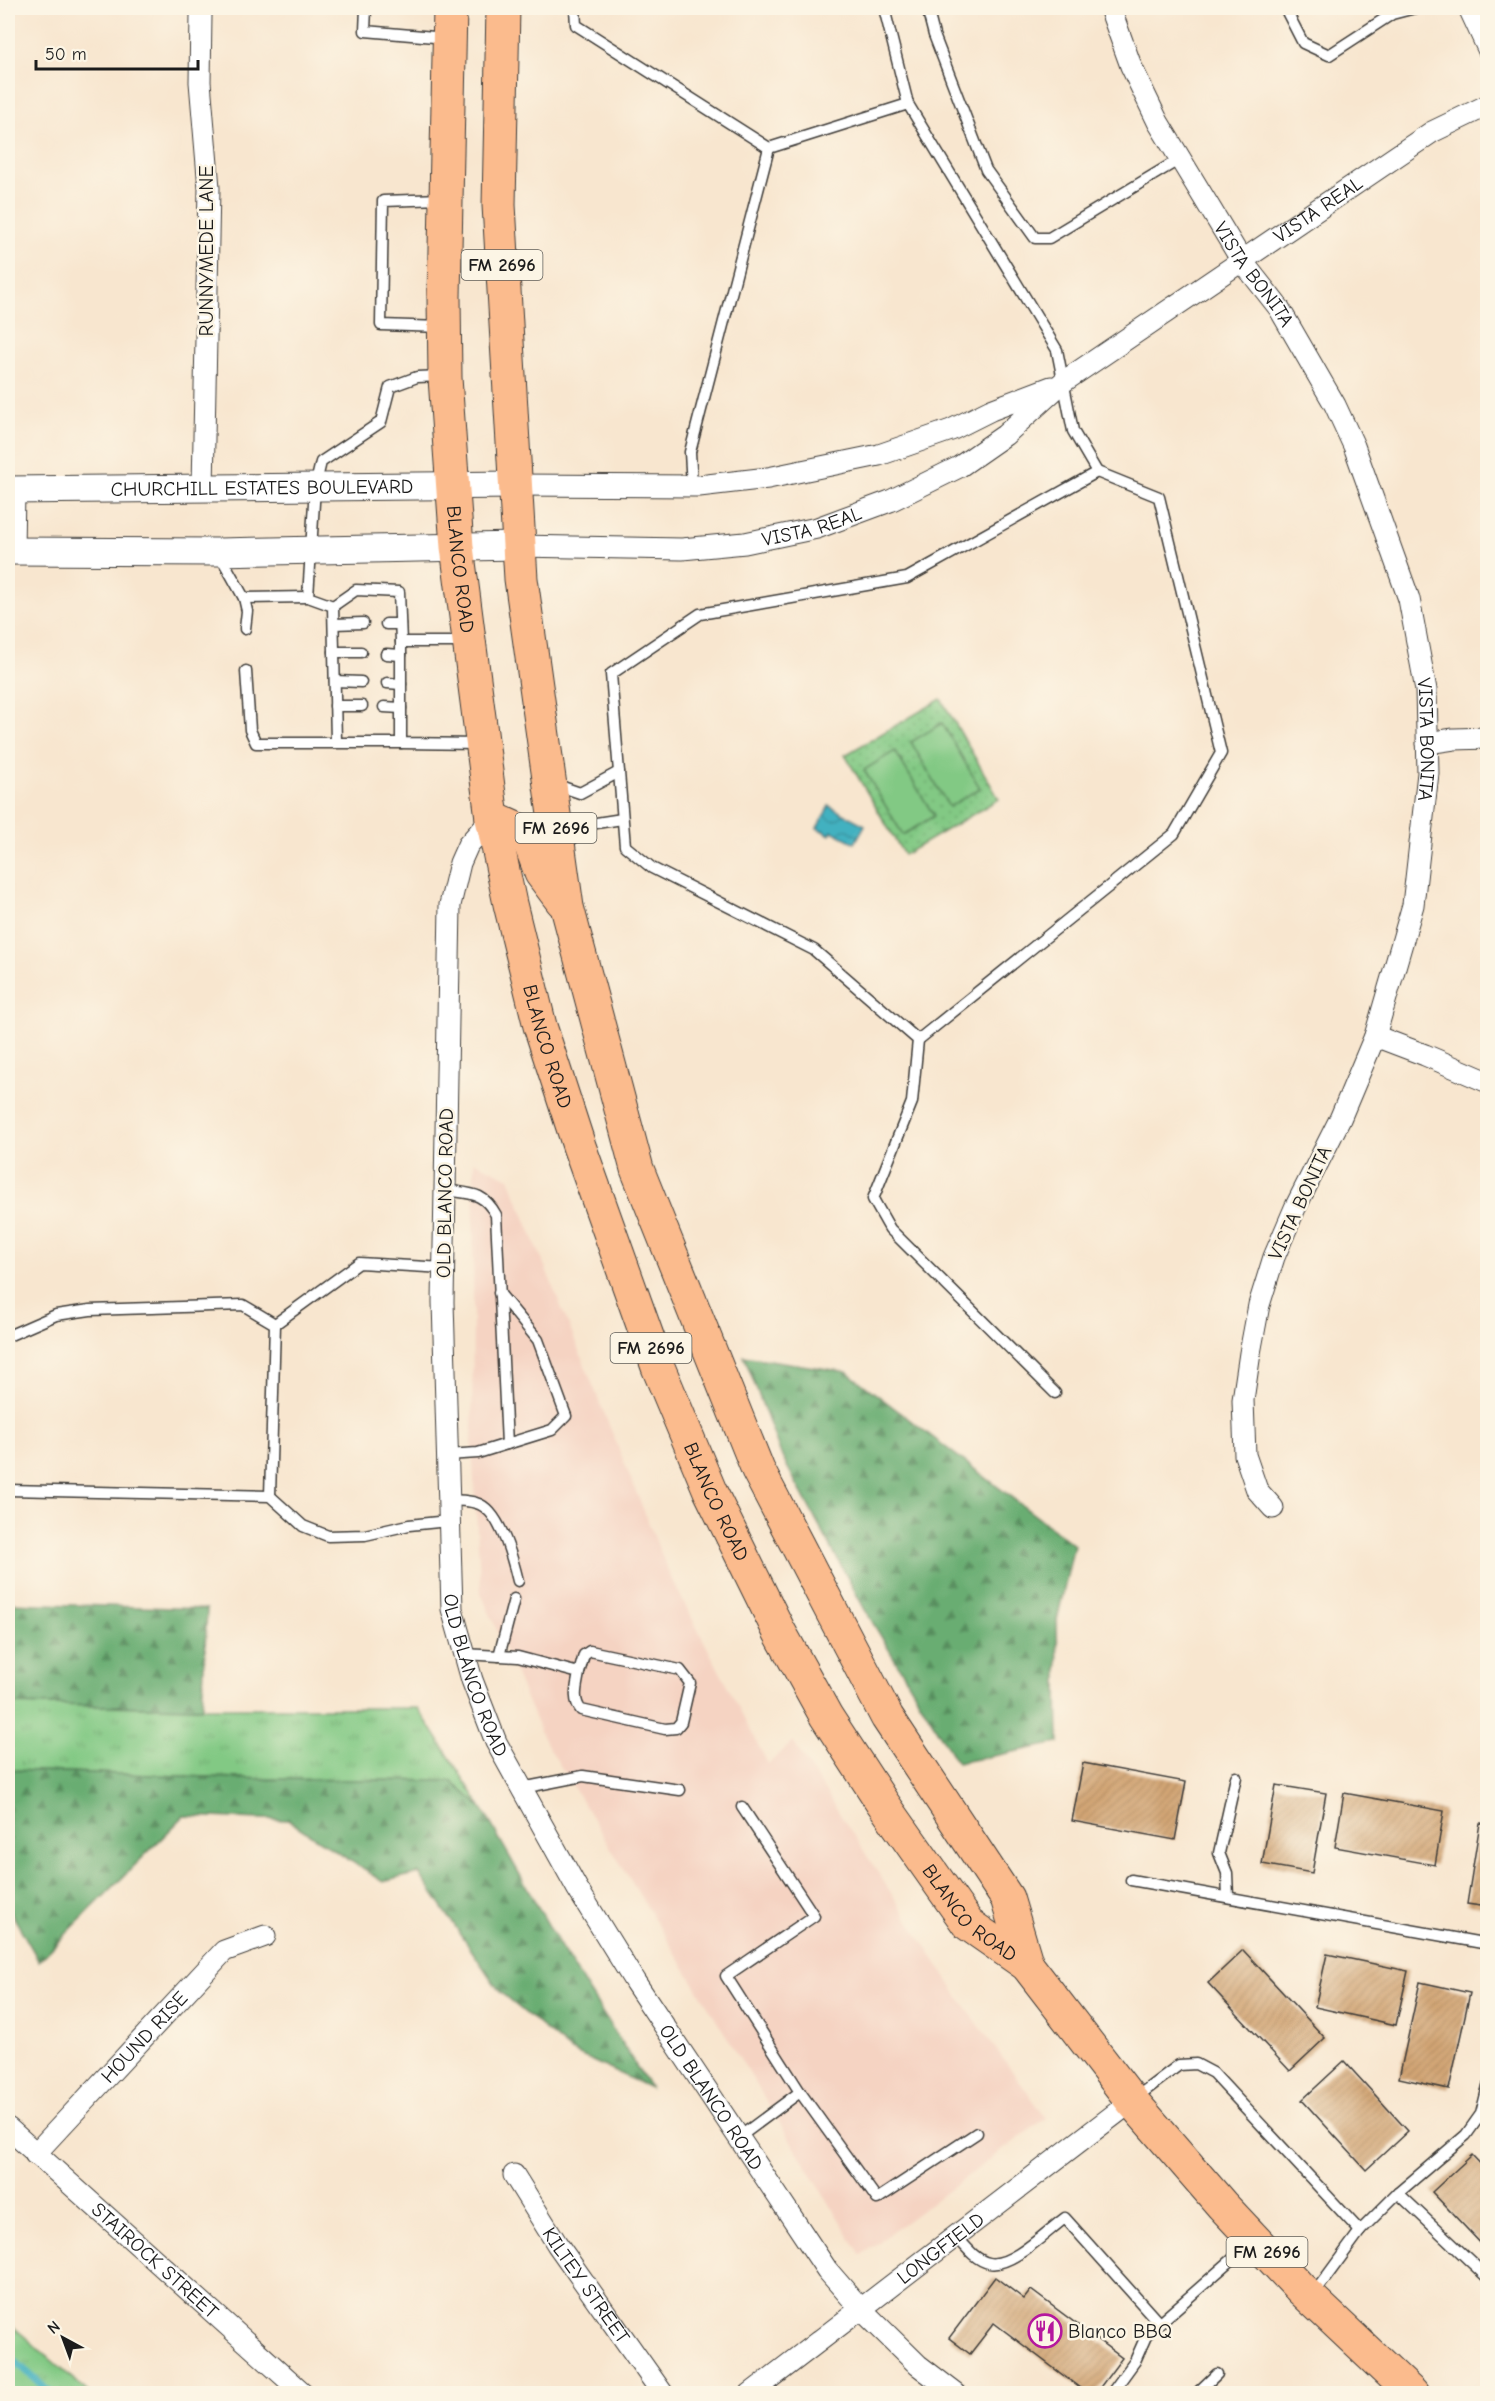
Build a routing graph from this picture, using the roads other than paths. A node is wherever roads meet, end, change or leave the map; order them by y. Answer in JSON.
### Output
{"nodes":[{"id":1,"x":366,"y":8,"type":"edge"},
{"id":2,"x":503,"y":8,"type":"edge"},
{"id":3,"x":575,"y":8,"type":"edge"},
{"id":4,"x":884,"y":8,"type":"edge"},
{"id":5,"x":927,"y":8,"type":"edge"},
{"id":6,"x":1110,"y":8,"type":"edge"},
{"id":7,"x":1285,"y":8,"type":"edge"},
{"id":8,"x":1415,"y":8,"type":"edge"},
{"id":9,"x":1469,"y":8,"type":"edge"},
{"id":10,"x":201,"y":15,"type":"dead end"},
{"id":11,"x":449,"y":23,"type":"edge"},
{"id":12,"x":1488,"y":49,"type":"edge"},
{"id":13,"x":908,"y":104,"type":"junction"},
{"id":14,"x":1488,"y":105,"type":"edge"},
{"id":15,"x":769,"y":148,"type":"junction"},
{"id":16,"x":1180,"y":159,"type":"junction"},
{"id":17,"x":499,"y":205,"type":"junction"},
{"id":18,"x":446,"y":206,"type":"junction"},
{"id":19,"x":1242,"y":261,"type":"junction"},
{"id":20,"x":444,"y":327,"type":"junction"},
{"id":21,"x":445,"y":376,"type":"junction"},
{"id":22,"x":1063,"y":382,"type":"junction"},
{"id":23,"x":1097,"y":472,"type":"junction"},
{"id":24,"x":452,"y":485,"type":"junction"},
{"id":25,"x":514,"y":485,"type":"junction"},
{"id":26,"x":692,"y":486,"type":"junction"},
{"id":27,"x":315,"y":487,"type":"junction"},
{"id":28,"x":203,"y":488,"type":"junction"},
{"id":29,"x":11,"y":490,"type":"edge"},
{"id":30,"x":518,"y":546,"type":"junction"},
{"id":31,"x":457,"y":547,"type":"junction"},
{"id":32,"x":311,"y":549,"type":"junction"},
{"id":33,"x":10,"y":551,"type":"edge"},
{"id":34,"x":219,"y":552,"type":"junction"},
{"id":35,"x":308,"y":597,"type":"junction"},
{"id":36,"x":244,"y":598,"type":"junction"},
{"id":37,"x":333,"y":606,"type":"junction"},
{"id":38,"x":363,"y":623,"type":"dead end"},
{"id":39,"x":334,"y":624,"type":"junction"},
{"id":40,"x":386,"y":624,"type":"dead end"},
{"id":41,"x":400,"y":624,"type":"junction"},
{"id":42,"x":245,"y":629,"type":"dead end"},
{"id":43,"x":401,"y":642,"type":"junction"},
{"id":44,"x":468,"y":642,"type":"junction"},
{"id":45,"x":334,"y":652,"type":"junction"},
{"id":46,"x":361,"y":652,"type":"dead end"},
{"id":47,"x":386,"y":654,"type":"dead end"},
{"id":48,"x":401,"y":655,"type":"junction"},
{"id":49,"x":246,"y":671,"type":"dead end"},
{"id":50,"x":334,"y":681,"type":"junction"},
{"id":51,"x":361,"y":682,"type":"dead end"},
{"id":52,"x":387,"y":683,"type":"dead end"},
{"id":53,"x":401,"y":684,"type":"junction"},
{"id":54,"x":335,"y":706,"type":"junction"},
{"id":55,"x":362,"y":706,"type":"dead end"},
{"id":56,"x":384,"y":707,"type":"dead end"},
{"id":57,"x":401,"y":708,"type":"junction"},
{"id":58,"x":1488,"y":738,"type":"edge"},
{"id":59,"x":336,"y":741,"type":"junction"},
{"id":60,"x":401,"y":743,"type":"junction"},
{"id":61,"x":1427,"y":743,"type":"junction"},
{"id":62,"x":482,"y":744,"type":"junction"},
{"id":63,"x":619,"y":772,"type":"junction"},
{"id":64,"x":549,"y":782,"type":"junction"},
{"id":65,"x":492,"y":818,"type":"junction"},
{"id":66,"x":622,"y":819,"type":"junction"},
{"id":67,"x":559,"y":851,"type":"junction"},
{"id":68,"x":567,"y":907,"type":"junction"},
{"id":69,"x":1375,"y":1036,"type":"junction"},
{"id":70,"x":918,"y":1040,"type":"junction"},
{"id":71,"x":1488,"y":1082,"type":"edge"},
{"id":72,"x":445,"y":1190,"type":"junction"},
{"id":73,"x":444,"y":1268,"type":"junction"},
{"id":74,"x":499,"y":1293,"type":"junction"},
{"id":75,"x":275,"y":1324,"type":"junction"},
{"id":76,"x":8,"y":1335,"type":"edge"},
{"id":77,"x":1055,"y":1393,"type":"dead end"},
{"id":78,"x":507,"y":1444,"type":"junction"},
{"id":79,"x":447,"y":1455,"type":"junction"},
{"id":80,"x":8,"y":1491,"type":"edge"},
{"id":81,"x":270,"y":1496,"type":"junction"},
{"id":82,"x":448,"y":1500,"type":"junction"},
{"id":83,"x":1273,"y":1508,"type":"dead end"},
{"id":84,"x":448,"y":1521,"type":"junction"},
{"id":85,"x":518,"y":1581,"type":"dead end"},
{"id":86,"x":514,"y":1599,"type":"dead end"},
{"id":87,"x":464,"y":1654,"type":"junction"},
{"id":88,"x":499,"y":1656,"type":"junction"},
{"id":89,"x":579,"y":1673,"type":"junction"},
{"id":90,"x":1236,"y":1777,"type":"dead end"},
{"id":91,"x":522,"y":1788,"type":"junction"},
{"id":92,"x":680,"y":1790,"type":"dead end"},
{"id":93,"x":742,"y":1807,"type":"dead end"},
{"id":94,"x":1131,"y":1880,"type":"dead end"},
{"id":95,"x":1228,"y":1897,"type":"junction"},
{"id":96,"x":265,"y":1936,"type":"dead end"},
{"id":97,"x":1488,"y":1944,"type":"edge"},
{"id":98,"x":1027,"y":1965,"type":"junction"},
{"id":99,"x":1488,"y":2086,"type":"edge"},
{"id":100,"x":800,"y":2092,"type":"junction"},
{"id":101,"x":1132,"y":2101,"type":"junction"},
{"id":102,"x":8,"y":2128,"type":"edge"},
{"id":103,"x":977,"y":2133,"type":"dead end"},
{"id":104,"x":738,"y":2138,"type":"junction"},
{"id":105,"x":35,"y":2154,"type":"junction"},
{"id":106,"x":514,"y":2175,"type":"dead end"},
{"id":107,"x":1398,"y":2193,"type":"junction"},
{"id":108,"x":1360,"y":2231,"type":"junction"},
{"id":109,"x":956,"y":2236,"type":"junction"},
{"id":110,"x":1255,"y":2239,"type":"junction"},
{"id":111,"x":1488,"y":2278,"type":"edge"},
{"id":112,"x":1311,"y":2298,"type":"junction"},
{"id":113,"x":860,"y":2308,"type":"junction"},
{"id":114,"x":1159,"y":2323,"type":"junction"},
{"id":115,"x":1217,"y":2374,"type":"dead end"},
{"id":116,"x":304,"y":2394,"type":"edge"},
{"id":117,"x":663,"y":2394,"type":"edge"},
{"id":118,"x":750,"y":2394,"type":"edge"},
{"id":119,"x":956,"y":2394,"type":"edge"},
{"id":120,"x":1111,"y":2394,"type":"edge"},
{"id":121,"x":1196,"y":2394,"type":"edge"},
{"id":122,"x":1412,"y":2394,"type":"edge"}],
"edges":[{"from":1,"to":11,"type":"lane"},
{"from":2,"to":17,"type":"main road","name":"BLANCO ROAD","number":"FM 2696"},
{"from":3,"to":15,"type":"lane"},
{"from":4,"to":13,"type":"lane"},
{"from":5,"to":16,"type":"lane"},
{"from":6,"to":16,"type":"street","name":"VISTA BONITA"},
{"from":7,"to":8,"type":"lane"},
{"from":9,"to":12,"type":"street"},
{"from":10,"to":28,"type":"street","name":"RUNNYMEDE LANE"},
{"from":11,"to":18,"type":"main road","name":"BLANCO ROAD","number":"FM 2696"},
{"from":13,"to":15,"type":"lane"},
{"from":13,"to":22,"type":"lane"},
{"from":14,"to":19,"type":"street","name":"VISTA REAL"},
{"from":15,"to":26,"type":"lane"},
{"from":16,"to":19,"type":"street","name":"VISTA BONITA"},
{"from":17,"to":18,"type":"main road"},
{"from":17,"to":25,"type":"main road","name":"BLANCO ROAD","number":"FM 2696"},
{"from":18,"to":20,"type":"main road","name":"BLANCO ROAD","number":"FM 2696"},
{"from":18,"to":20,"type":"lane"},
{"from":19,"to":22,"type":"street","name":"VISTA REAL"},
{"from":19,"to":61,"type":"street","name":"VISTA BONITA"},
{"from":20,"to":21,"type":"main road","name":"BLANCO ROAD","number":"FM 2696"},
{"from":21,"to":24,"type":"main road","name":"BLANCO ROAD","number":"FM 2696"},
{"from":21,"to":27,"type":"lane"},
{"from":22,"to":23,"type":"lane"},
{"from":22,"to":26,"type":"street","name":"VISTA REAL"},
{"from":22,"to":30,"type":"street","name":"VISTA REAL"},
{"from":23,"to":63,"type":"lane"},
{"from":23,"to":70,"type":"lane"},
{"from":24,"to":25,"type":"street","name":"CHURCHILL ESTATES BOULEVARD"},
{"from":24,"to":27,"type":"street","name":"CHURCHILL ESTATES BOULEVARD"},
{"from":24,"to":31,"type":"main road","name":"BLANCO ROAD","number":"FM 2696"},
{"from":25,"to":26,"type":"street","name":"VISTA REAL"},
{"from":25,"to":30,"type":"main road","name":"BLANCO ROAD","number":"FM 2696"},
{"from":27,"to":28,"type":"street","name":"CHURCHILL ESTATES BOULEVARD"},
{"from":27,"to":32,"type":"lane"},
{"from":28,"to":29,"type":"street","name":"CHURCHILL ESTATES BOULEVARD"},
{"from":29,"to":33,"type":"street"},
{"from":30,"to":31,"type":"street"},
{"from":30,"to":64,"type":"main road","name":"BLANCO ROAD","number":"FM 2696"},
{"from":31,"to":32,"type":"street"},
{"from":31,"to":44,"type":"main road","name":"BLANCO ROAD","number":"FM 2696"},
{"from":32,"to":34,"type":"street"},
{"from":32,"to":35,"type":"lane"},
{"from":33,"to":34,"type":"street"},
{"from":34,"to":36,"type":"lane"},
{"from":35,"to":36,"type":"lane"},
{"from":35,"to":37,"type":"lane"},
{"from":36,"to":42,"type":"lane"},
{"from":37,"to":39,"type":"lane"},
{"from":37,"to":41,"type":"lane"},
{"from":38,"to":39,"type":"lane"},
{"from":39,"to":45,"type":"lane"},
{"from":40,"to":41,"type":"lane"},
{"from":41,"to":43,"type":"lane"},
{"from":43,"to":44,"type":"lane"},
{"from":43,"to":48,"type":"lane"},
{"from":44,"to":62,"type":"main road","name":"BLANCO ROAD","number":"FM 2696"},
{"from":45,"to":46,"type":"lane"},
{"from":45,"to":50,"type":"lane"},
{"from":47,"to":48,"type":"lane"},
{"from":48,"to":53,"type":"lane"},
{"from":49,"to":59,"type":"lane"},
{"from":50,"to":51,"type":"lane"},
{"from":50,"to":54,"type":"lane"},
{"from":52,"to":53,"type":"lane"},
{"from":53,"to":57,"type":"lane"},
{"from":54,"to":55,"type":"lane"},
{"from":54,"to":59,"type":"lane"},
{"from":56,"to":57,"type":"lane"},
{"from":57,"to":60,"type":"lane"},
{"from":58,"to":61,"type":"street"},
{"from":59,"to":60,"type":"lane"},
{"from":60,"to":62,"type":"lane"},
{"from":61,"to":69,"type":"street","name":"VISTA BONITA"},
{"from":62,"to":65,"type":"main road","name":"BLANCO ROAD","number":"FM 2696"},
{"from":63,"to":64,"type":"lane"},
{"from":63,"to":66,"type":"lane"},
{"from":64,"to":67,"type":"main road","name":"BLANCO ROAD","number":"FM 2696"},
{"from":65,"to":68,"type":"main road"},
{"from":65,"to":72,"type":"street","name":"OLD BLANCO ROAD"},
{"from":65,"to":98,"type":"main road","name":"BLANCO ROAD","number":"FM 2696"},
{"from":66,"to":67,"type":"lane"},
{"from":66,"to":70,"type":"lane"},
{"from":67,"to":68,"type":"main road","name":"BLANCO ROAD","number":"FM 2696"},
{"from":68,"to":98,"type":"main road","name":"BLANCO ROAD","number":"FM 2696"},
{"from":69,"to":71,"type":"street"},
{"from":69,"to":83,"type":"street","name":"VISTA BONITA"},
{"from":70,"to":77,"type":"lane"},
{"from":72,"to":73,"type":"street","name":"OLD BLANCO ROAD"},
{"from":72,"to":74,"type":"lane"},
{"from":73,"to":75,"type":"lane"},
{"from":73,"to":79,"type":"street","name":"OLD BLANCO ROAD"},
{"from":74,"to":78,"type":"lane"},
{"from":74,"to":78,"type":"lane"},
{"from":75,"to":76,"type":"lane"},
{"from":75,"to":81,"type":"lane"},
{"from":78,"to":79,"type":"lane"},
{"from":79,"to":82,"type":"street","name":"OLD BLANCO ROAD"},
{"from":80,"to":81,"type":"lane"},
{"from":81,"to":84,"type":"lane"},
{"from":82,"to":84,"type":"street","name":"OLD BLANCO ROAD"},
{"from":82,"to":85,"type":"lane"},
{"from":84,"to":87,"type":"street","name":"OLD BLANCO ROAD"},
{"from":86,"to":88,"type":"lane"},
{"from":87,"to":88,"type":"lane"},
{"from":87,"to":91,"type":"street","name":"OLD BLANCO ROAD"},
{"from":88,"to":89,"type":"lane"},
{"from":89,"to":89,"type":"lane"},
{"from":90,"to":95,"type":"lane"},
{"from":91,"to":92,"type":"lane"},
{"from":91,"to":104,"type":"street","name":"OLD BLANCO ROAD"},
{"from":93,"to":100,"type":"lane"},
{"from":94,"to":95,"type":"lane"},
{"from":95,"to":97,"type":"lane"},
{"from":96,"to":105,"type":"street","name":"HOUND RISE"},
{"from":98,"to":101,"type":"main road","name":"BLANCO ROAD","number":"FM 2696"},
{"from":99,"to":107,"type":"lane"},
{"from":100,"to":103,"type":"lane"},
{"from":100,"to":104,"type":"lane"},
{"from":101,"to":108,"type":"lane"},
{"from":101,"to":109,"type":"street","name":"LONGFIELD"},
{"from":101,"to":110,"type":"main road","name":"BLANCO ROAD","number":"FM 2696"},
{"from":102,"to":105,"type":"street","name":"STAIROCK STREET"},
{"from":104,"to":113,"type":"street","name":"OLD BLANCO ROAD"},
{"from":105,"to":116,"type":"street","name":"STAIROCK STREET"},
{"from":106,"to":117,"type":"street","name":"KILTEY STREET"},
{"from":107,"to":108,"type":"lane"},
{"from":107,"to":111,"type":"lane"},
{"from":108,"to":112,"type":"lane"},
{"from":109,"to":113,"type":"street","name":"LONGFIELD"},
{"from":109,"to":114,"type":"lane"},
{"from":110,"to":112,"type":"main road","name":"BLANCO ROAD","number":"FM 2696"},
{"from":110,"to":114,"type":"lane"},
{"from":112,"to":122,"type":"main road","name":"BLANCO ROAD","number":"FM 2696"},
{"from":113,"to":118,"type":"street","name":"LONGFIELD"},
{"from":113,"to":119,"type":"street","name":"OLD BLANCO ROAD"},
{"from":114,"to":120,"type":"lane"},
{"from":115,"to":121,"type":"lane"}]}
